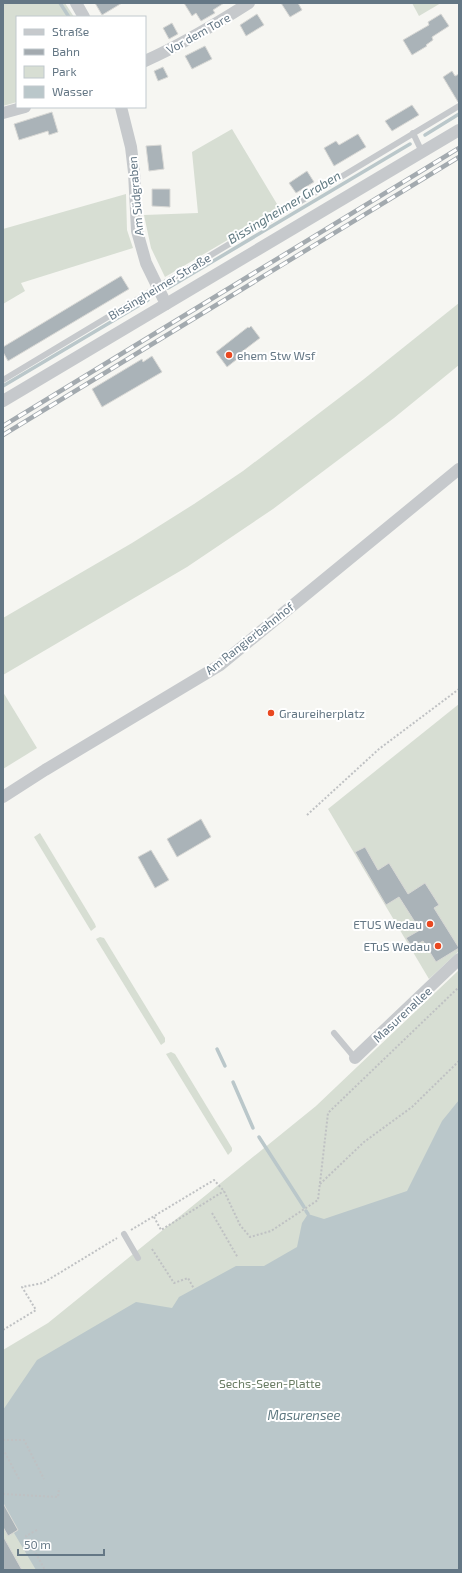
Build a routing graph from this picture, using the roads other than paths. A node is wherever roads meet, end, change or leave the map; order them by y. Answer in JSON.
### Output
{"nodes":[{"id":1,"x":76,"y":3,"type":"edge"},
{"id":2,"x":250,"y":3,"type":"edge"},
{"id":3,"x":83,"y":16,"type":"edge"},
{"id":4,"x":146,"y":60,"type":"edge"},
{"id":5,"x":459,"y":106,"type":"edge"},
{"id":6,"x":21,"y":108,"type":"edge"},
{"id":7,"x":121,"y":108,"type":"edge"},
{"id":8,"x":3,"y":113,"type":"edge"},
{"id":9,"x":459,"y":130,"type":"edge"},
{"id":10,"x":413,"y":134,"type":"junction"},
{"id":11,"x":422,"y":152,"type":"junction"},
{"id":12,"x":157,"y":287,"type":"junction"},
{"id":13,"x":166,"y":304,"type":"junction"},
{"id":14,"x":3,"y":380,"type":"edge"},
{"id":15,"x":3,"y":401,"type":"edge"},
{"id":16,"x":459,"y":469,"type":"edge"},
{"id":17,"x":3,"y":797,"type":"edge"},
{"id":18,"x":459,"y":959,"type":"edge"},
{"id":19,"x":334,"y":1033,"type":"dead end"},
{"id":20,"x":355,"y":1058,"type":"joint"},
{"id":21,"x":124,"y":1234,"type":"dead end"},
{"id":22,"x":138,"y":1258,"type":"dead end"}],
"edges":[{"from":1,"to":3,"type":"street"},
{"from":2,"to":4,"type":"street","name":"Vor dem Tore"},
{"from":5,"to":10,"type":"lane","name":"Bissingheimer Straße"},
{"from":6,"to":8,"type":"street"},
{"from":7,"to":12,"type":"street","name":"Am Südgraben"},
{"from":9,"to":11,"type":"street","name":"Bissingheimer Straße"},
{"from":10,"to":11,"type":"lane"},
{"from":10,"to":12,"type":"lane","name":"Bissingheimer Straße"},
{"from":11,"to":13,"type":"street","name":"Bissingheimer Straße"},
{"from":12,"to":13,"type":"street","name":"Am Südgraben"},
{"from":12,"to":14,"type":"lane","name":"Bissingheimer Straße"},
{"from":13,"to":15,"type":"street","name":"Bissingheimer Straße"},
{"from":16,"to":17,"type":"street","name":"Am Rangierbahnhof"},
{"from":18,"to":20,"type":"street","name":"Masurenallee"},
{"from":19,"to":20,"type":"lane"},
{"from":21,"to":22,"type":"lane"}]}
